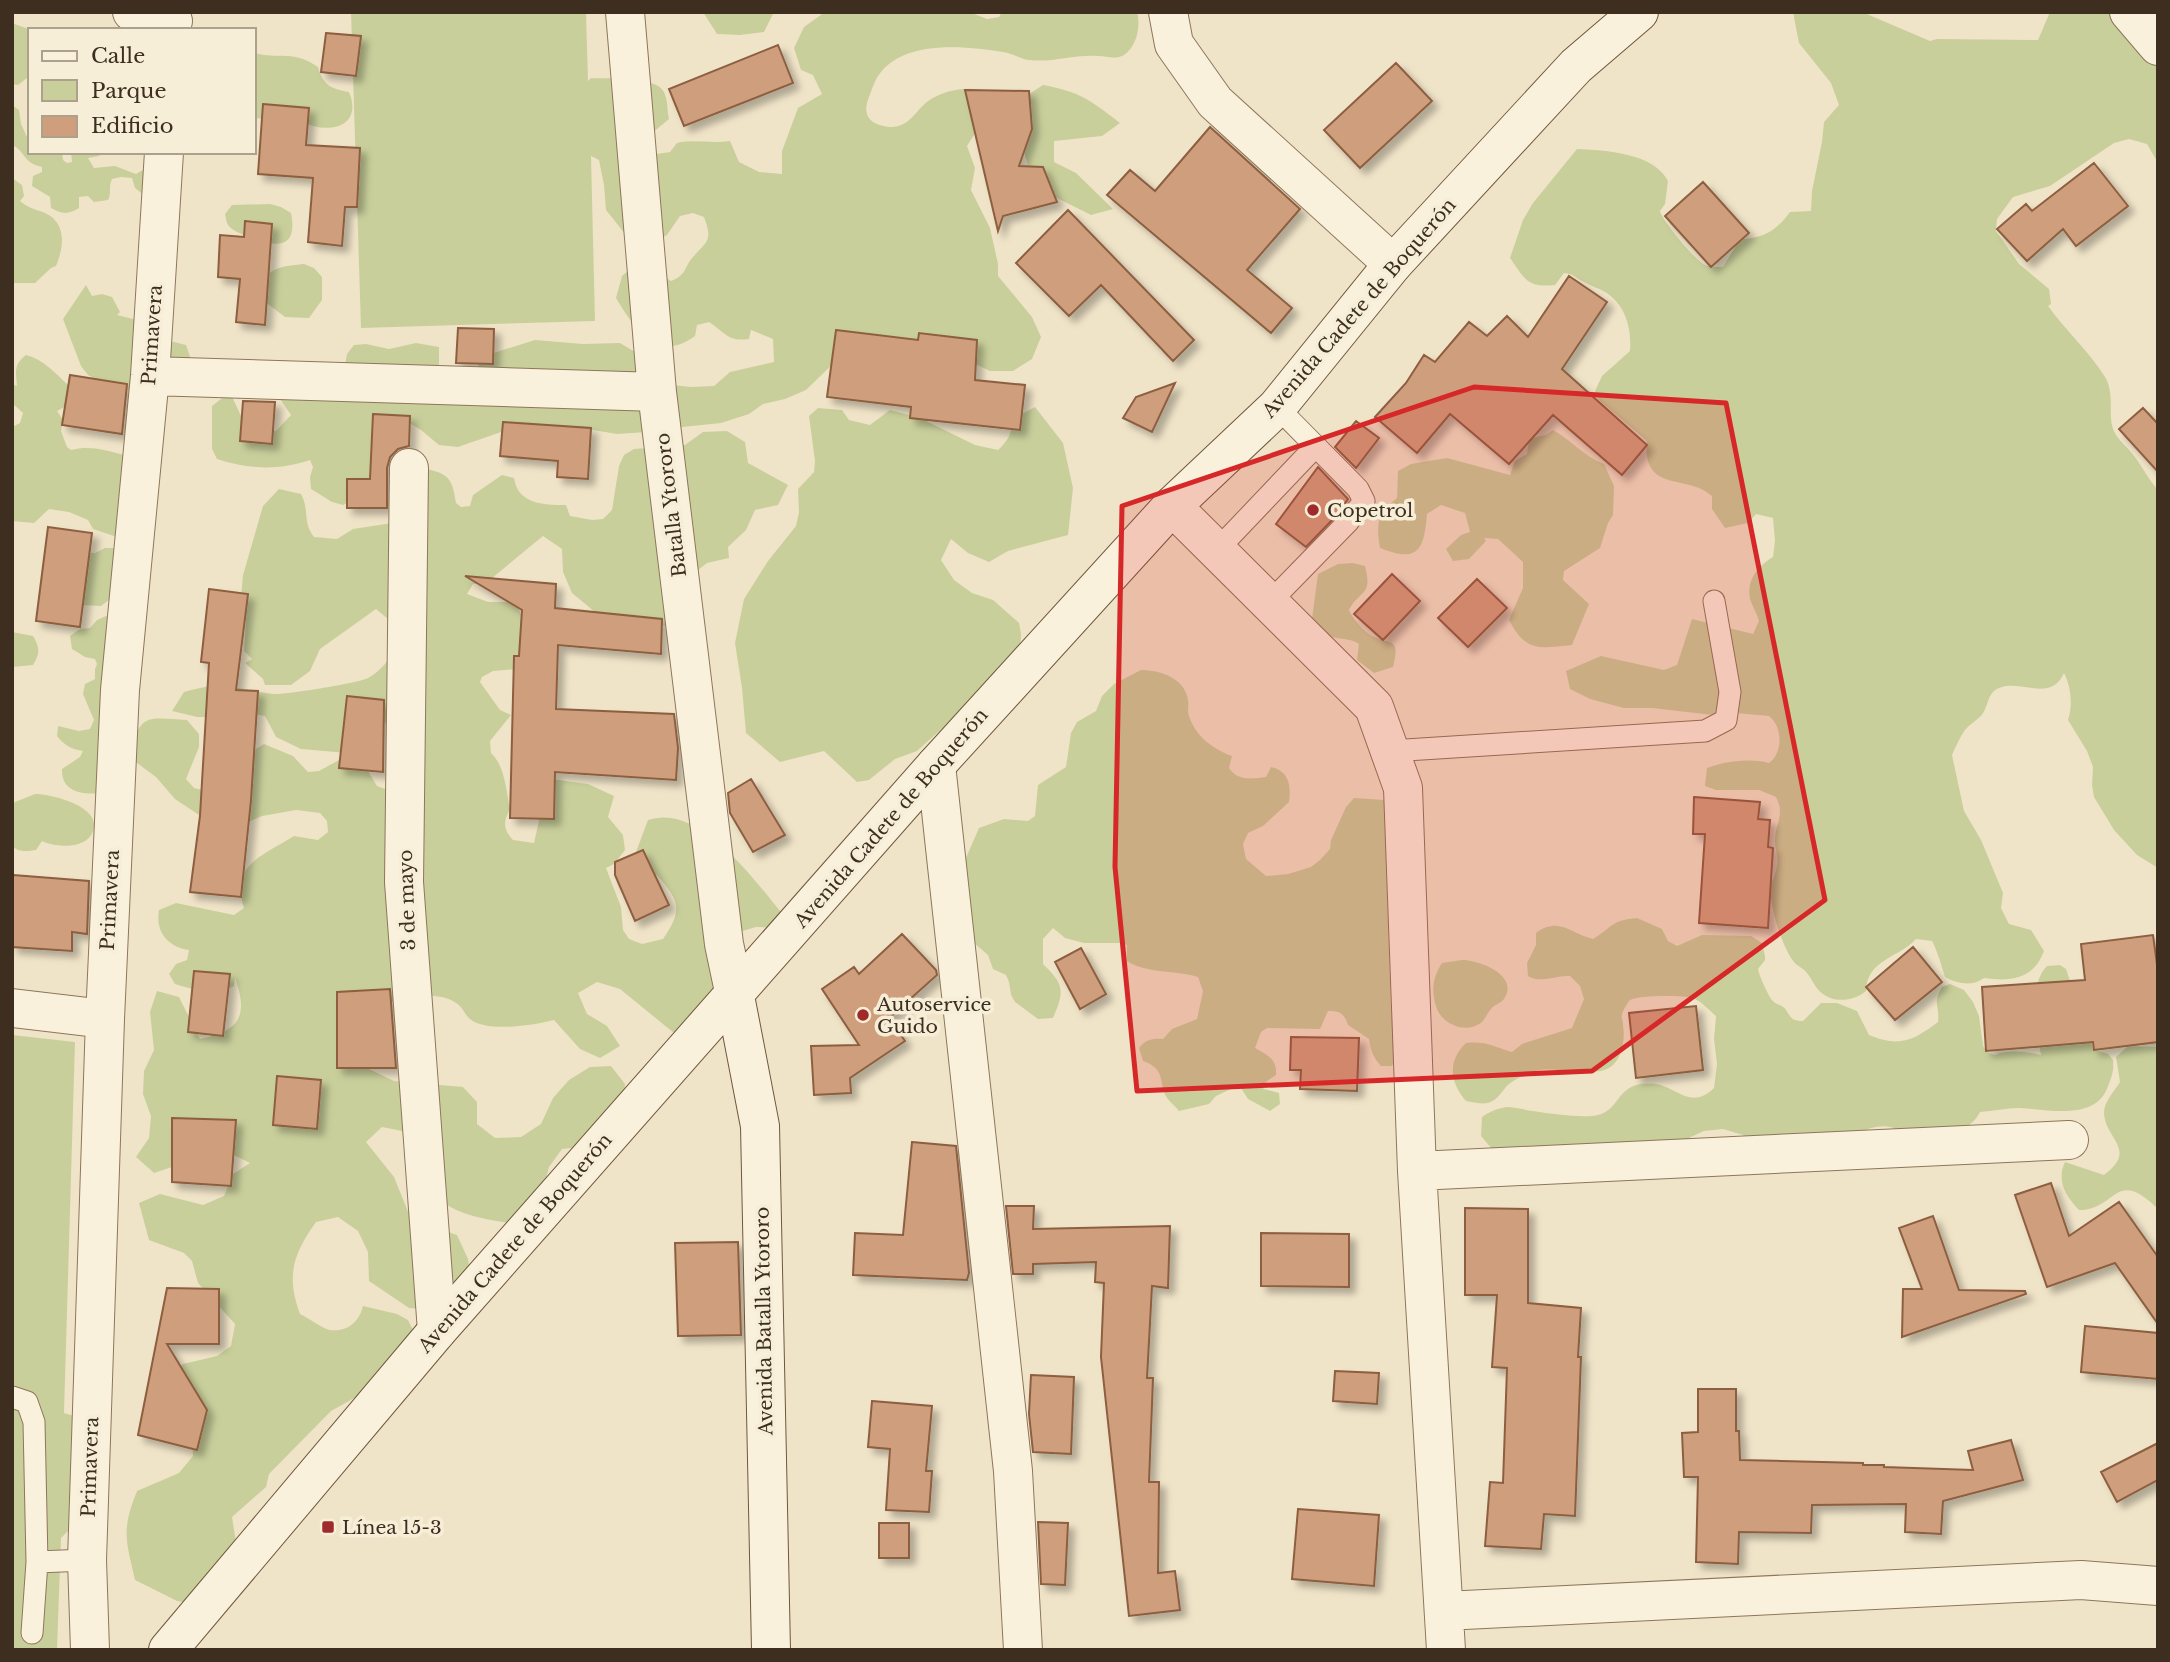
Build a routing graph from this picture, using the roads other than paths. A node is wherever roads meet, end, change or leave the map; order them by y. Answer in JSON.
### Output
{"nodes":[{"id":1,"x":132,"y":12,"type":"edge"},
{"id":2,"x":625,"y":12,"type":"edge"},
{"id":3,"x":1168,"y":12,"type":"edge"},
{"id":4,"x":1639,"y":12,"type":"edge"},
{"id":5,"x":2129,"y":12,"type":"edge"},
{"id":6,"x":173,"y":21,"type":"edge"},
{"id":7,"x":2158,"y":46,"type":"edge"},
{"id":8,"x":164,"y":154,"type":"edge"},
{"id":9,"x":1393,"y":264,"type":"junction"},
{"id":10,"x":150,"y":376,"type":"junction"},
{"id":11,"x":657,"y":392,"type":"junction"},
{"id":12,"x":1277,"y":407,"type":"junction"},
{"id":13,"x":1315,"y":447,"type":"junction"},
{"id":14,"x":409,"y":468,"type":"dead end"},
{"id":15,"x":1172,"y":506,"type":"junction"},
{"id":16,"x":1217,"y":551,"type":"junction"},
{"id":17,"x":1714,"y":601,"type":"dead end"},
{"id":18,"x":1269,"y":603,"type":"junction"},
{"id":19,"x":1390,"y":751,"type":"junction"},
{"id":20,"x":936,"y":765,"type":"junction"},
{"id":21,"x":735,"y":996,"type":"junction"},
{"id":22,"x":12,"y":1008,"type":"edge"},
{"id":23,"x":105,"y":1019,"type":"junction"},
{"id":24,"x":2069,"y":1140,"type":"dead end"},
{"id":25,"x":1418,"y":1171,"type":"junction"},
{"id":26,"x":437,"y":1331,"type":"junction"},
{"id":27,"x":12,"y":1397,"type":"edge"},
{"id":28,"x":87,"y":1560,"type":"junction"},
{"id":29,"x":37,"y":1562,"type":"junction"},
{"id":30,"x":2158,"y":1586,"type":"edge"},
{"id":31,"x":1444,"y":1611,"type":"junction"},
{"id":32,"x":32,"y":1633,"type":"dead end"},
{"id":33,"x":90,"y":1650,"type":"edge"},
{"id":34,"x":169,"y":1650,"type":"edge"},
{"id":35,"x":771,"y":1650,"type":"edge"},
{"id":36,"x":1023,"y":1650,"type":"edge"},
{"id":37,"x":1446,"y":1650,"type":"edge"}],
"edges":[{"from":1,"to":6,"type":"street"},
{"from":2,"to":11,"type":"street","name":"Batalla Ytororo"},
{"from":3,"to":9,"type":"street"},
{"from":4,"to":9,"type":"street","name":"Avenida Cadete de Boquerón"},
{"from":5,"to":7,"type":"street"},
{"from":8,"to":10,"type":"street","name":"Primavera"},
{"from":9,"to":12,"type":"street","name":"Avenida Cadete de Boquerón"},
{"from":10,"to":11,"type":"street"},
{"from":10,"to":23,"type":"street","name":"Primavera"},
{"from":11,"to":21,"type":"street","name":"Batalla Ytororo"},
{"from":12,"to":13,"type":"lane"},
{"from":12,"to":15,"type":"street","name":"Avenida Cadete de Boquerón"},
{"from":13,"to":16,"type":"lane"},
{"from":13,"to":18,"type":"lane"},
{"from":14,"to":26,"type":"street","name":"3 de mayo"},
{"from":15,"to":16,"type":"street"},
{"from":15,"to":20,"type":"street","name":"Avenida Cadete de Boquerón"},
{"from":16,"to":18,"type":"street"},
{"from":17,"to":19,"type":"lane"},
{"from":18,"to":19,"type":"street"},
{"from":19,"to":25,"type":"street"},
{"from":20,"to":21,"type":"street","name":"Avenida Cadete de Boquerón"},
{"from":20,"to":36,"type":"street"},
{"from":21,"to":26,"type":"street","name":"Avenida Cadete de Boquerón"},
{"from":21,"to":35,"type":"street","name":"Avenida Batalla Ytororo"},
{"from":22,"to":23,"type":"street"},
{"from":23,"to":28,"type":"street","name":"Primavera"},
{"from":24,"to":25,"type":"street"},
{"from":25,"to":31,"type":"street"},
{"from":26,"to":34,"type":"street","name":"Avenida Cadete de Boquerón"},
{"from":27,"to":29,"type":"lane"},
{"from":28,"to":29,"type":"lane"},
{"from":28,"to":33,"type":"street","name":"Primavera"},
{"from":29,"to":32,"type":"lane"},
{"from":30,"to":31,"type":"street"},
{"from":31,"to":37,"type":"street"}]}
